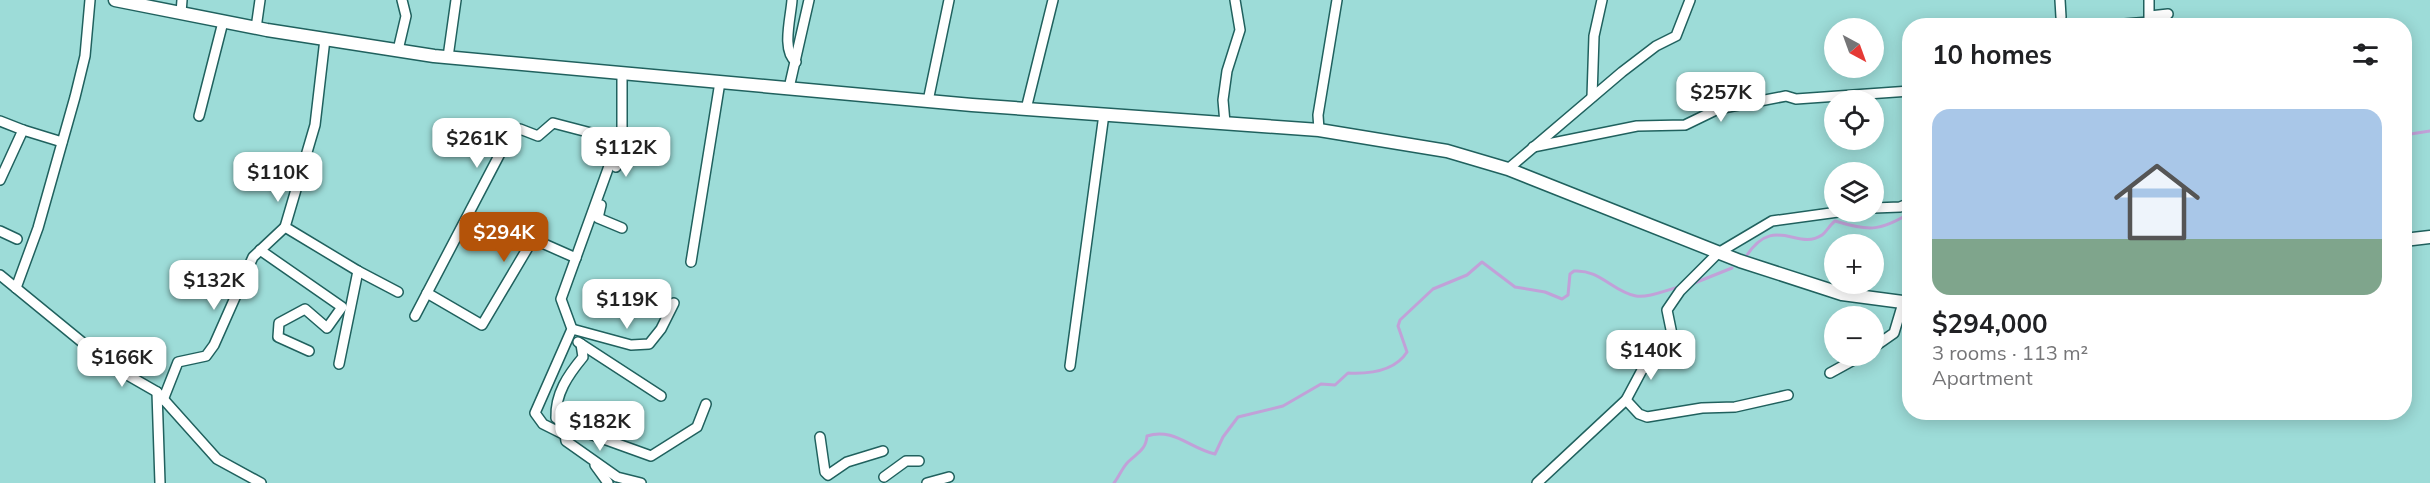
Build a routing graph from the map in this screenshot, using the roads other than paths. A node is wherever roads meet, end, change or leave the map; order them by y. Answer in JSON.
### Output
{"nodes":[{"id":1,"x":90,"y":0,"type":"edge"},
{"id":2,"x":115,"y":0,"type":"edge"},
{"id":3,"x":260,"y":0,"type":"edge"},
{"id":4,"x":402,"y":0,"type":"edge"},
{"id":5,"x":456,"y":0,"type":"edge"},
{"id":6,"x":792,"y":0,"type":"edge"},
{"id":7,"x":809,"y":0,"type":"edge"},
{"id":8,"x":949,"y":0,"type":"edge"},
{"id":9,"x":1053,"y":0,"type":"edge"},
{"id":10,"x":1235,"y":0,"type":"edge"},
{"id":11,"x":1337,"y":0,"type":"edge"},
{"id":12,"x":1602,"y":0,"type":"edge"},
{"id":13,"x":1690,"y":0,"type":"edge"},
{"id":14,"x":2060,"y":0,"type":"edge"},
{"id":15,"x":2149,"y":0,"type":"edge"},
{"id":16,"x":182,"y":6,"type":"edge"},
{"id":17,"x":2168,"y":14,"type":"dead end"},
{"id":18,"x":2150,"y":16,"type":"joint"},
{"id":19,"x":2061,"y":17,"type":"dead end"},
{"id":20,"x":223,"y":22,"type":"junction"},
{"id":21,"x":256,"y":28,"type":"junction"},
{"id":22,"x":325,"y":39,"type":"junction"},
{"id":23,"x":398,"y":50,"type":"junction"},
{"id":24,"x":448,"y":57,"type":"junction"},
{"id":25,"x":796,"y":62,"type":"junction"},
{"id":26,"x":622,"y":73,"type":"junction"},
{"id":27,"x":720,"y":82,"type":"junction"},
{"id":28,"x":789,"y":88,"type":"junction"},
{"id":29,"x":1902,"y":92,"type":"edge"},
{"id":30,"x":1592,"y":97,"type":"junction"},
{"id":31,"x":928,"y":101,"type":"junction"},
{"id":32,"x":1026,"y":109,"type":"junction"},
{"id":33,"x":1104,"y":114,"type":"junction"},
{"id":34,"x":199,"y":116,"type":"dead end"},
{"id":35,"x":0,"y":121,"type":"edge"},
{"id":36,"x":1225,"y":123,"type":"junction"},
{"id":37,"x":23,"y":130,"type":"junction"},
{"id":38,"x":1319,"y":130,"type":"junction"},
{"id":39,"x":599,"y":135,"type":"dead end"},
{"id":40,"x":618,"y":141,"type":"junction"},
{"id":41,"x":62,"y":142,"type":"junction"},
{"id":42,"x":1533,"y":147,"type":"junction"},
{"id":43,"x":1508,"y":169,"type":"junction"},
{"id":44,"x":0,"y":180,"type":"edge"},
{"id":45,"x":1902,"y":204,"type":"edge"},
{"id":46,"x":1884,"y":207,"type":"edge"},
{"id":47,"x":1824,"y":214,"type":"edge"},
{"id":48,"x":285,"y":227,"type":"junction"},
{"id":49,"x":622,"y":228,"type":"dead end"},
{"id":50,"x":0,"y":231,"type":"edge"},
{"id":51,"x":2430,"y":237,"type":"edge"},
{"id":52,"x":17,"y":239,"type":"dead end"},
{"id":53,"x":2412,"y":239,"type":"edge"},
{"id":54,"x":260,"y":250,"type":"junction"},
{"id":55,"x":1718,"y":253,"type":"junction"},
{"id":56,"x":576,"y":258,"type":"junction"},
{"id":57,"x":691,"y":262,"type":"dead end"},
{"id":58,"x":358,"y":272,"type":"junction"},
{"id":59,"x":0,"y":275,"type":"edge"},
{"id":60,"x":16,"y":288,"type":"junction"},
{"id":61,"x":398,"y":292,"type":"dead end"},
{"id":62,"x":427,"y":293,"type":"junction"},
{"id":63,"x":1902,"y":302,"type":"edge"},
{"id":64,"x":674,"y":303,"type":"dead end"},
{"id":65,"x":1902,"y":313,"type":"edge"},
{"id":66,"x":415,"y":316,"type":"dead end"},
{"id":67,"x":570,"y":332,"type":"junction"},
{"id":68,"x":1884,"y":340,"type":"edge"},
{"id":69,"x":581,"y":344,"type":"junction"},
{"id":70,"x":309,"y":351,"type":"dead end"},
{"id":71,"x":339,"y":364,"type":"dead end"},
{"id":72,"x":1070,"y":366,"type":"dead end"},
{"id":73,"x":1843,"y":366,"type":"edge"},
{"id":74,"x":1830,"y":373,"type":"dead end"},
{"id":75,"x":1788,"y":395,"type":"dead end"},
{"id":76,"x":160,"y":396,"type":"junction"},
{"id":77,"x":661,"y":396,"type":"dead end"},
{"id":78,"x":1626,"y":400,"type":"junction"},
{"id":79,"x":706,"y":404,"type":"dead end"},
{"id":80,"x":820,"y":437,"type":"dead end"},
{"id":81,"x":883,"y":451,"type":"dead end"},
{"id":82,"x":589,"y":456,"type":"junction"},
{"id":83,"x":919,"y":461,"type":"dead end"},
{"id":84,"x":884,"y":477,"type":"dead end"},
{"id":85,"x":949,"y":477,"type":"dead end"},
{"id":86,"x":160,"y":483,"type":"edge"},
{"id":87,"x":261,"y":483,"type":"edge"},
{"id":88,"x":608,"y":483,"type":"edge"},
{"id":89,"x":641,"y":483,"type":"edge"},
{"id":90,"x":927,"y":483,"type":"edge"},
{"id":91,"x":1537,"y":483,"type":"edge"}],
"edges":[{"from":1,"to":41,"type":"street"},
{"from":2,"to":16,"type":"main road"},
{"from":3,"to":21,"type":"street"},
{"from":4,"to":23,"type":"street"},
{"from":5,"to":24,"type":"street"},
{"from":6,"to":25,"type":"street"},
{"from":7,"to":25,"type":"street"},
{"from":8,"to":31,"type":"street"},
{"from":9,"to":32,"type":"street"},
{"from":10,"to":36,"type":"street"},
{"from":11,"to":38,"type":"street"},
{"from":12,"to":30,"type":"street"},
{"from":13,"to":30,"type":"street"},
{"from":14,"to":19,"type":"street"},
{"from":15,"to":18,"type":"street"},
{"from":16,"to":20,"type":"main road"},
{"from":17,"to":18,"type":"street"},
{"from":20,"to":21,"type":"main road"},
{"from":20,"to":34,"type":"street"},
{"from":21,"to":22,"type":"main road"},
{"from":22,"to":23,"type":"main road"},
{"from":22,"to":48,"type":"street"},
{"from":23,"to":24,"type":"main road"},
{"from":24,"to":26,"type":"main road"},
{"from":25,"to":28,"type":"street"},
{"from":26,"to":27,"type":"main road"},
{"from":26,"to":40,"type":"street"},
{"from":27,"to":28,"type":"main road"},
{"from":27,"to":57,"type":"street"},
{"from":28,"to":31,"type":"main road"},
{"from":29,"to":42,"type":"street"},
{"from":30,"to":42,"type":"street"},
{"from":31,"to":32,"type":"main road"},
{"from":32,"to":33,"type":"main road"},
{"from":33,"to":36,"type":"main road"},
{"from":33,"to":72,"type":"street"},
{"from":35,"to":37,"type":"street"},
{"from":36,"to":38,"type":"main road"},
{"from":37,"to":41,"type":"street"},
{"from":37,"to":44,"type":"street"},
{"from":38,"to":43,"type":"main road"},
{"from":39,"to":62,"type":"street"},
{"from":40,"to":49,"type":"street"},
{"from":40,"to":56,"type":"street"},
{"from":41,"to":60,"type":"street"},
{"from":42,"to":43,"type":"street"},
{"from":43,"to":55,"type":"main road"},
{"from":45,"to":46,"type":"street"},
{"from":47,"to":55,"type":"street"},
{"from":48,"to":54,"type":"street"},
{"from":48,"to":58,"type":"street"},
{"from":50,"to":52,"type":"street"},
{"from":51,"to":53,"type":"main road"},
{"from":54,"to":70,"type":"street"},
{"from":54,"to":76,"type":"street"},
{"from":55,"to":63,"type":"main road"},
{"from":55,"to":78,"type":"street"},
{"from":56,"to":62,"type":"street"},
{"from":56,"to":67,"type":"street"},
{"from":58,"to":61,"type":"street"},
{"from":58,"to":71,"type":"street"},
{"from":59,"to":60,"type":"street"},
{"from":60,"to":76,"type":"street"},
{"from":62,"to":66,"type":"street"},
{"from":64,"to":67,"type":"street"},
{"from":65,"to":68,"type":"street"},
{"from":67,"to":69,"type":"street"},
{"from":67,"to":82,"type":"street"},
{"from":69,"to":77,"type":"street"},
{"from":69,"to":79,"type":"street"},
{"from":73,"to":74,"type":"street"},
{"from":75,"to":78,"type":"street"},
{"from":76,"to":86,"type":"street"},
{"from":76,"to":87,"type":"street"},
{"from":78,"to":91,"type":"street"},
{"from":80,"to":81,"type":"street"},
{"from":82,"to":88,"type":"street"},
{"from":82,"to":89,"type":"street"},
{"from":83,"to":84,"type":"street"},
{"from":85,"to":90,"type":"street"}]}
